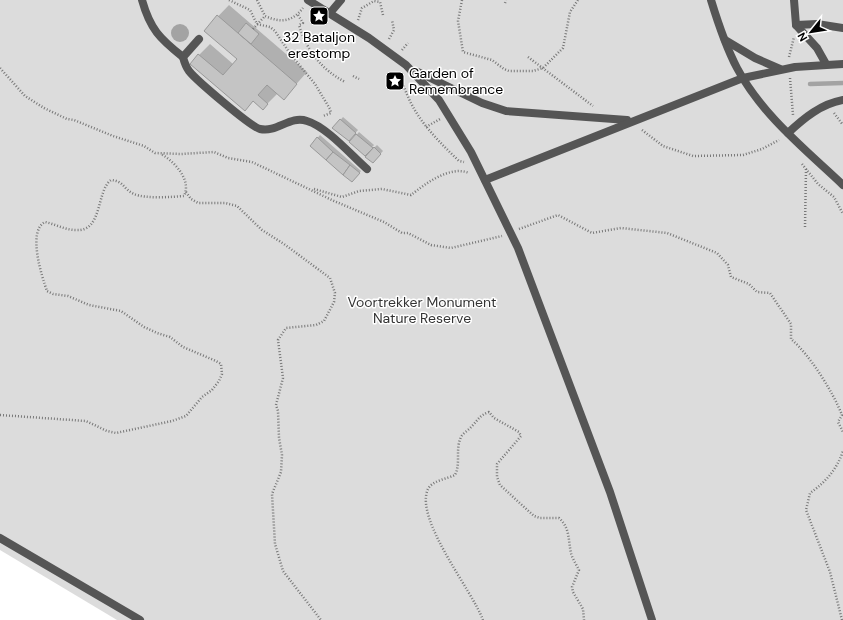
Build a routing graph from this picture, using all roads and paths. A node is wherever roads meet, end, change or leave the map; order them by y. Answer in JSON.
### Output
{"nodes":[{"id":1,"x":142,"y":0,"type":"edge"},
{"id":2,"x":229,"y":0,"type":"edge"},
{"id":3,"x":257,"y":0,"type":"edge"},
{"id":4,"x":341,"y":0,"type":"edge"},
{"id":5,"x":462,"y":0,"type":"edge"},
{"id":6,"x":578,"y":0,"type":"edge"},
{"id":7,"x":711,"y":0,"type":"edge"},
{"id":8,"x":794,"y":0,"type":"edge"},
{"id":9,"x":306,"y":3,"type":"edge"},
{"id":10,"x":330,"y":13,"type":"junction"},
{"id":11,"x":298,"y":15,"type":"junction"},
{"id":12,"x":383,"y":15,"type":"dead end"},
{"id":13,"x":265,"y":16,"type":"junction"},
{"id":14,"x":357,"y":20,"type":"dead end"},
{"id":15,"x":392,"y":20,"type":"dead end"},
{"id":16,"x":257,"y":24,"type":"junction"},
{"id":17,"x":796,"y":25,"type":"junction"},
{"id":18,"x":843,"y":28,"type":"edge"},
{"id":19,"x":253,"y":29,"type":"dead end"},
{"id":20,"x":199,"y":40,"type":"dead end"},
{"id":21,"x":388,"y":40,"type":"dead end"},
{"id":22,"x":725,"y":40,"type":"junction"},
{"id":23,"x":408,"y":43,"type":"dead end"},
{"id":24,"x":405,"y":46,"type":"dead end"},
{"id":25,"x":528,"y":56,"type":"dead end"},
{"id":26,"x":183,"y":57,"type":"junction"},
{"id":27,"x":789,"y":59,"type":"dead end"},
{"id":28,"x":826,"y":64,"type":"junction"},
{"id":29,"x":843,"y":64,"type":"edge"},
{"id":30,"x":0,"y":68,"type":"edge"},
{"id":31,"x":403,"y":68,"type":"junction"},
{"id":32,"x":543,"y":68,"type":"junction"},
{"id":33,"x":781,"y":69,"type":"junction"},
{"id":34,"x":353,"y":76,"type":"dead end"},
{"id":35,"x":790,"y":76,"type":"dead end"},
{"id":36,"x":743,"y":78,"type":"junction"},
{"id":37,"x":358,"y":79,"type":"dead end"},
{"id":38,"x":345,"y":82,"type":"dead end"},
{"id":39,"x":843,"y":100,"type":"edge"},
{"id":40,"x":596,"y":108,"type":"dead end"},
{"id":41,"x":644,"y":117,"type":"junction"},
{"id":42,"x":320,"y":118,"type":"dead end"},
{"id":43,"x":642,"y":130,"type":"dead end"},
{"id":44,"x":788,"y":133,"type":"junction"},
{"id":45,"x":807,"y":151,"type":"junction"},
{"id":46,"x":161,"y":154,"type":"junction"},
{"id":47,"x":476,"y":161,"type":"junction"},
{"id":48,"x":802,"y":163,"type":"dead end"},
{"id":49,"x":367,"y":169,"type":"dead end"},
{"id":50,"x":806,"y":169,"type":"junction"},
{"id":51,"x":485,"y":180,"type":"junction"},
{"id":52,"x":843,"y":185,"type":"edge"},
{"id":53,"x":308,"y":187,"type":"junction"},
{"id":54,"x":186,"y":192,"type":"junction"},
{"id":55,"x":843,"y":214,"type":"edge"},
{"id":56,"x":805,"y":227,"type":"dead end"},
{"id":57,"x":516,"y":229,"type":"dead end"},
{"id":58,"x":506,"y":234,"type":"dead end"},
{"id":59,"x":0,"y":415,"type":"edge"},
{"id":60,"x":843,"y":432,"type":"edge"},
{"id":61,"x":843,"y":451,"type":"edge"},
{"id":62,"x":0,"y":538,"type":"edge"},
{"id":63,"x":140,"y":620,"type":"edge"},
{"id":64,"x":321,"y":620,"type":"edge"},
{"id":65,"x":483,"y":620,"type":"edge"},
{"id":66,"x":584,"y":620,"type":"edge"},
{"id":67,"x":652,"y":620,"type":"edge"},
{"id":68,"x":842,"y":620,"type":"edge"}],
"edges":[{"from":1,"to":26,"type":"street"},
{"from":2,"to":16,"type":"path"},
{"from":3,"to":13,"type":"path"},
{"from":4,"to":10,"type":"street"},
{"from":5,"to":32,"type":"path"},
{"from":6,"to":32,"type":"path"},
{"from":7,"to":22,"type":"street"},
{"from":8,"to":17,"type":"street"},
{"from":9,"to":10,"type":"street"},
{"from":9,"to":11,"type":"path"},
{"from":10,"to":31,"type":"street"},
{"from":11,"to":13,"type":"path"},
{"from":11,"to":38,"type":"path"},
{"from":12,"to":14,"type":"path"},
{"from":13,"to":16,"type":"path"},
{"from":15,"to":21,"type":"path"},
{"from":16,"to":19,"type":"path"},
{"from":16,"to":42,"type":"path"},
{"from":17,"to":18,"type":"street"},
{"from":17,"to":27,"type":"path"},
{"from":17,"to":28,"type":"street"},
{"from":20,"to":26,"type":"street"},
{"from":22,"to":33,"type":"street"},
{"from":22,"to":36,"type":"street"},
{"from":23,"to":24,"type":"path"},
{"from":25,"to":32,"type":"path"},
{"from":26,"to":49,"type":"street"},
{"from":28,"to":29,"type":"street"},
{"from":28,"to":33,"type":"street"},
{"from":30,"to":46,"type":"path"},
{"from":31,"to":41,"type":"street"},
{"from":31,"to":47,"type":"street"},
{"from":31,"to":47,"type":"path"},
{"from":32,"to":40,"type":"path"},
{"from":33,"to":36,"type":"street"},
{"from":34,"to":37,"type":"path"},
{"from":35,"to":44,"type":"path"},
{"from":36,"to":41,"type":"street"},
{"from":36,"to":44,"type":"street"},
{"from":39,"to":44,"type":"street"},
{"from":41,"to":51,"type":"street"},
{"from":43,"to":44,"type":"path"},
{"from":44,"to":45,"type":"street"},
{"from":45,"to":50,"type":"path"},
{"from":45,"to":52,"type":"street"},
{"from":46,"to":53,"type":"path"},
{"from":46,"to":54,"type":"path"},
{"from":47,"to":51,"type":"street"},
{"from":48,"to":50,"type":"path"},
{"from":50,"to":55,"type":"path"},
{"from":50,"to":56,"type":"path"},
{"from":51,"to":53,"type":"path"},
{"from":51,"to":67,"type":"street"},
{"from":53,"to":58,"type":"path"},
{"from":54,"to":59,"type":"path"},
{"from":54,"to":64,"type":"path"},
{"from":57,"to":60,"type":"path"},
{"from":61,"to":68,"type":"path"},
{"from":62,"to":63,"type":"street"},
{"from":65,"to":66,"type":"path"}]}
